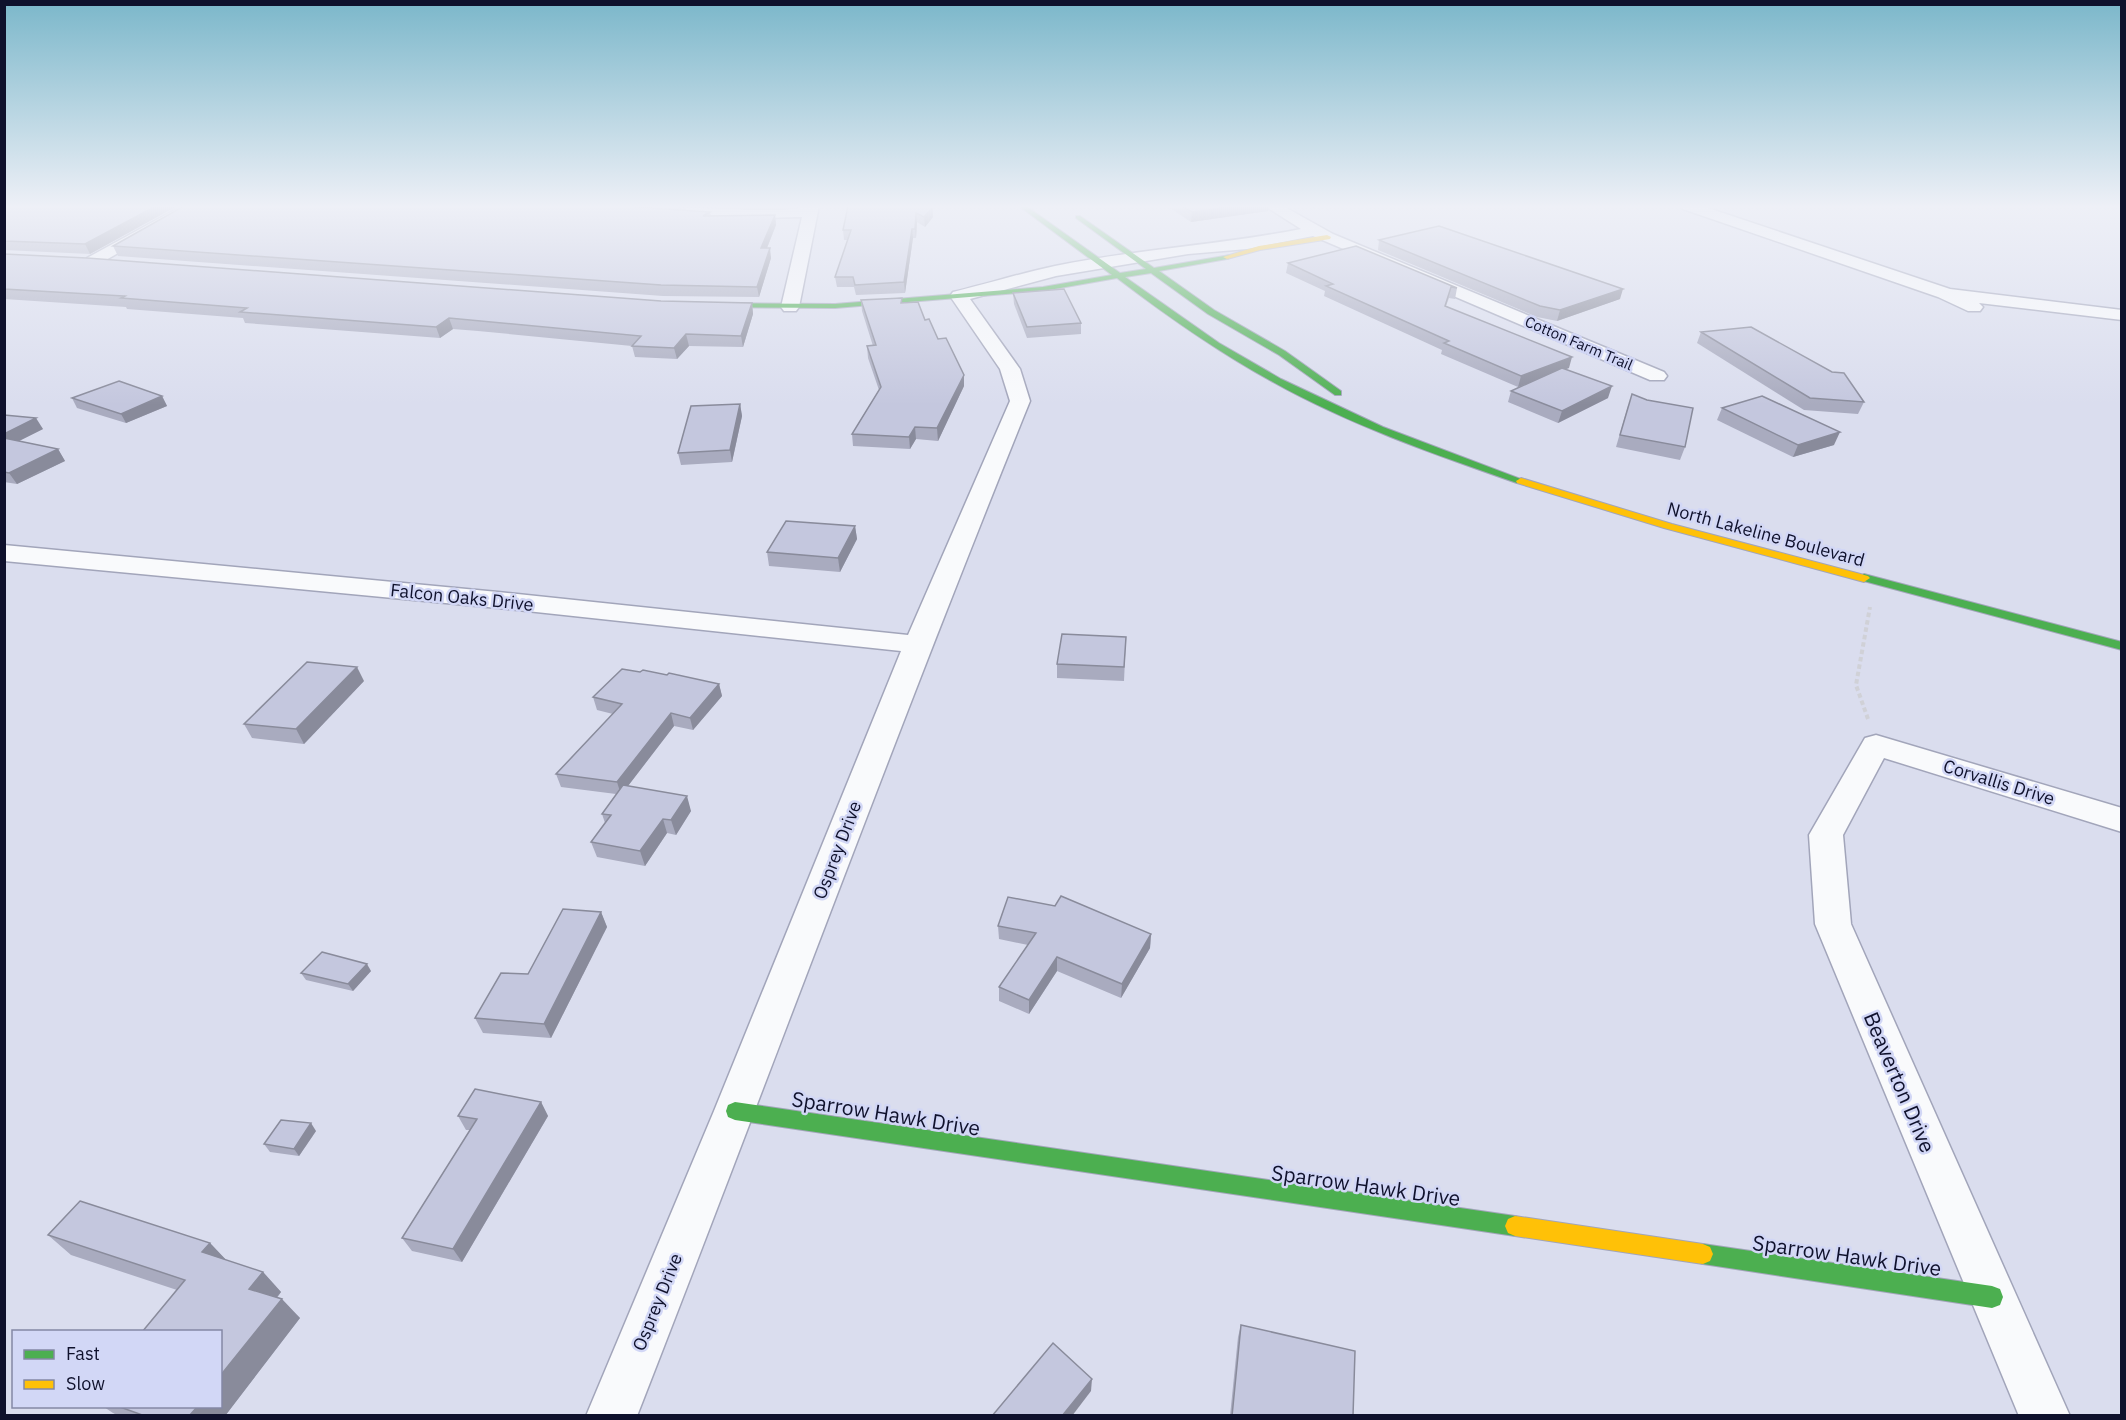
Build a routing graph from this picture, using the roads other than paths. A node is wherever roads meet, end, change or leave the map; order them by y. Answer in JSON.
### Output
{"nodes":[{"id":1,"x":798,"y":272,"type":"edge"},
{"id":2,"x":1050,"y":272,"type":"edge"},
{"id":3,"x":1115,"y":272,"type":"edge"},
{"id":4,"x":1152,"y":272,"type":"edge"},
{"id":5,"x":1154,"y":272,"type":"edge"},
{"id":6,"x":1411,"y":272,"type":"edge"},
{"id":7,"x":1883,"y":272,"type":"edge"},
{"id":8,"x":1121,"y":277,"type":"junction"},
{"id":9,"x":1944,"y":293,"type":"junction"},
{"id":10,"x":958,"y":296,"type":"junction"},
{"id":11,"x":697,"y":305,"type":"edge"},
{"id":12,"x":790,"y":307,"type":"junction"},
{"id":13,"x":1974,"y":307,"type":"dead end"},
{"id":14,"x":2121,"y":315,"type":"edge"},
{"id":15,"x":1657,"y":376,"type":"dead end"},
{"id":16,"x":1406,"y":440,"type":"junction"},
{"id":17,"x":4,"y":553,"type":"edge"},
{"id":18,"x":918,"y":644,"type":"junction"},
{"id":19,"x":2121,"y":646,"type":"edge"},
{"id":20,"x":1876,"y":745,"type":"joint"},
{"id":21,"x":2121,"y":820,"type":"edge"},
{"id":22,"x":735,"y":1111,"type":"junction"},
{"id":23,"x":1992,"y":1297,"type":"junction"},
{"id":24,"x":611,"y":1416,"type":"edge"},
{"id":25,"x":2045,"y":1416,"type":"edge"}],
"edges":[{"from":1,"to":12,"type":"street"},
{"from":2,"to":10,"type":"street"},
{"from":3,"to":8,"type":"street","name":"North Lakeline Boulevard"},
{"from":4,"to":8,"type":"street"},
{"from":5,"to":16,"type":"street","name":"North Lakeline Boulevard"},
{"from":6,"to":15,"type":"street","name":"Cotton Farm Trail"},
{"from":7,"to":9,"type":"street"},
{"from":8,"to":10,"type":"street"},
{"from":8,"to":16,"type":"street","name":"North Lakeline Boulevard"},
{"from":9,"to":13,"type":"street"},
{"from":9,"to":14,"type":"street"},
{"from":10,"to":12,"type":"street"},
{"from":10,"to":18,"type":"street","name":"Osprey Drive"},
{"from":11,"to":12,"type":"street"},
{"from":16,"to":19,"type":"street","name":"North Lakeline Boulevard"},
{"from":17,"to":18,"type":"street","name":"Falcon Oaks Drive"},
{"from":18,"to":22,"type":"street","name":"Osprey Drive"},
{"from":20,"to":21,"type":"street","name":"Corvallis Drive"},
{"from":20,"to":23,"type":"street","name":"Beaverton Drive"},
{"from":22,"to":23,"type":"street","name":"Sparrow Hawk Drive"},
{"from":22,"to":24,"type":"street","name":"Osprey Drive"},
{"from":23,"to":25,"type":"street","name":"Beaverton Drive"}]}
